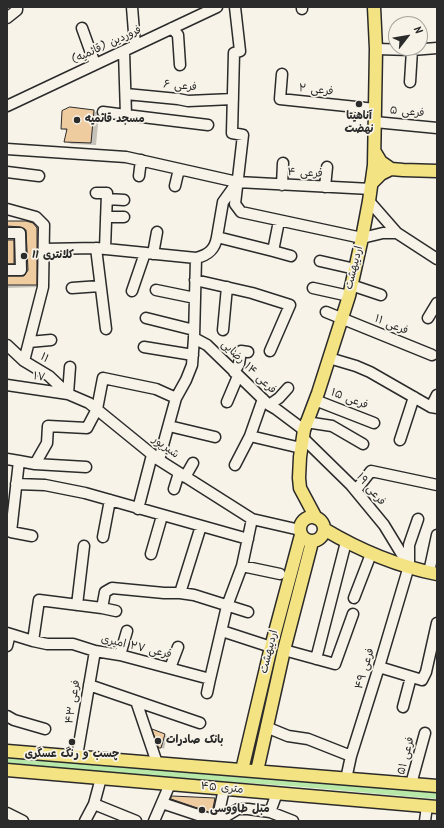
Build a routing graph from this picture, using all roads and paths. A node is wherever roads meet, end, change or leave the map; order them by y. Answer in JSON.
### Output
{"nodes":[{"id":1,"x":17,"y":7,"type":"edge"},
{"id":2,"x":132,"y":7,"type":"edge"},
{"id":3,"x":217,"y":7,"type":"edge"},
{"id":4,"x":235,"y":7,"type":"edge"},
{"id":5,"x":374,"y":7,"type":"edge"},
{"id":6,"x":7,"y":18,"type":"edge"},
{"id":7,"x":82,"y":28,"type":"dead end"},
{"id":8,"x":172,"y":28,"type":"junction"},
{"id":9,"x":135,"y":45,"type":"junction"},
{"id":10,"x":376,"y":49,"type":"junction"},
{"id":11,"x":388,"y":49,"type":"edge"},
{"id":12,"x":124,"y":50,"type":"junction"},
{"id":13,"x":412,"y":56,"type":"edge"},
{"id":14,"x":95,"y":64,"type":"junction"},
{"id":15,"x":180,"y":65,"type":"dead end"},
{"id":16,"x":282,"y":74,"type":"dead end"},
{"id":17,"x":410,"y":82,"type":"dead end"},
{"id":18,"x":126,"y":94,"type":"junction"},
{"id":19,"x":233,"y":99,"type":"junction"},
{"id":20,"x":7,"y":106,"type":"edge"},
{"id":21,"x":375,"y":109,"type":"junction"},
{"id":22,"x":103,"y":112,"type":"dead end"},
{"id":23,"x":126,"y":115,"type":"junction"},
{"id":24,"x":375,"y":122,"type":"junction"},
{"id":25,"x":208,"y":126,"type":"dead end"},
{"id":26,"x":437,"y":128,"type":"edge"},
{"id":27,"x":7,"y":149,"type":"edge"},
{"id":28,"x":375,"y":152,"type":"junction"},
{"id":29,"x":141,"y":160,"type":"junction"},
{"id":30,"x":283,"y":163,"type":"dead end"},
{"id":31,"x":327,"y":168,"type":"dead end"},
{"id":32,"x":179,"y":169,"type":"junction"},
{"id":33,"x":391,"y":169,"type":"junction"},
{"id":34,"x":437,"y":171,"type":"edge"},
{"id":35,"x":7,"y":172,"type":"edge"},
{"id":36,"x":39,"y":176,"type":"dead end"},
{"id":37,"x":138,"y":176,"type":"dead end"},
{"id":38,"x":237,"y":182,"type":"junction"},
{"id":39,"x":282,"y":185,"type":"junction"},
{"id":40,"x":175,"y":186,"type":"dead end"},
{"id":41,"x":325,"y":187,"type":"junction"},
{"id":42,"x":370,"y":192,"type":"junction"},
{"id":43,"x":96,"y":193,"type":"dead end"},
{"id":44,"x":107,"y":199,"type":"junction"},
{"id":45,"x":124,"y":200,"type":"dead end"},
{"id":46,"x":7,"y":209,"type":"edge"},
{"id":47,"x":106,"y":217,"type":"junction"},
{"id":48,"x":124,"y":217,"type":"dead end"},
{"id":49,"x":279,"y":221,"type":"junction"},
{"id":50,"x":157,"y":232,"type":"dead end"},
{"id":51,"x":7,"y":233,"type":"edge"},
{"id":52,"x":397,"y":233,"type":"junction"},
{"id":53,"x":217,"y":237,"type":"junction"},
{"id":54,"x":362,"y":238,"type":"junction"},
{"id":55,"x":100,"y":248,"type":"junction"},
{"id":56,"x":44,"y":249,"type":"junction"},
{"id":57,"x":272,"y":251,"type":"junction"},
{"id":58,"x":149,"y":254,"type":"junction"},
{"id":59,"x":291,"y":256,"type":"dead end"},
{"id":60,"x":196,"y":258,"type":"junction"},
{"id":61,"x":437,"y":259,"type":"edge"},
{"id":62,"x":320,"y":261,"type":"dead end"},
{"id":63,"x":355,"y":269,"type":"junction"},
{"id":64,"x":7,"y":270,"type":"edge"},
{"id":65,"x":195,"y":280,"type":"junction"},
{"id":66,"x":100,"y":286,"type":"junction"},
{"id":67,"x":72,"y":288,"type":"dead end"},
{"id":68,"x":228,"y":288,"type":"junction"},
{"id":69,"x":312,"y":288,"type":"dead end"},
{"id":70,"x":156,"y":290,"type":"dead end"},
{"id":71,"x":350,"y":290,"type":"junction"},
{"id":72,"x":132,"y":291,"type":"dead end"},
{"id":73,"x":382,"y":295,"type":"dead end"},
{"id":74,"x":194,"y":298,"type":"junction"},
{"id":75,"x":437,"y":303,"type":"edge"},
{"id":76,"x":326,"y":312,"type":"dead end"},
{"id":77,"x":146,"y":318,"type":"dead end"},
{"id":78,"x":428,"y":318,"type":"dead end"},
{"id":79,"x":342,"y":319,"type":"junction"},
{"id":80,"x":106,"y":329,"type":"dead end"},
{"id":81,"x":223,"y":330,"type":"dead end"},
{"id":82,"x":194,"y":334,"type":"junction"},
{"id":83,"x":51,"y":340,"type":"dead end"},
{"id":84,"x":29,"y":342,"type":"junction"},
{"id":85,"x":7,"y":345,"type":"edge"},
{"id":86,"x":144,"y":347,"type":"dead end"},
{"id":87,"x":270,"y":351,"type":"dead end"},
{"id":88,"x":248,"y":352,"type":"dead end"},
{"id":89,"x":193,"y":355,"type":"junction"},
{"id":90,"x":432,"y":356,"type":"dead end"},
{"id":91,"x":329,"y":358,"type":"junction"},
{"id":92,"x":24,"y":361,"type":"junction"},
{"id":93,"x":70,"y":367,"type":"dead end"},
{"id":94,"x":236,"y":374,"type":"junction"},
{"id":95,"x":7,"y":385,"type":"edge"},
{"id":96,"x":288,"y":388,"type":"dead end"},
{"id":97,"x":68,"y":394,"type":"junction"},
{"id":98,"x":437,"y":395,"type":"edge"},
{"id":99,"x":414,"y":397,"type":"junction"},
{"id":100,"x":176,"y":398,"type":"junction"},
{"id":101,"x":315,"y":400,"type":"junction"},
{"id":102,"x":227,"y":402,"type":"dead end"},
{"id":103,"x":266,"y":402,"type":"junction"},
{"id":104,"x":434,"y":407,"type":"edge"},
{"id":105,"x":97,"y":409,"type":"junction"},
{"id":106,"x":374,"y":423,"type":"dead end"},
{"id":107,"x":169,"y":426,"type":"junction"},
{"id":108,"x":303,"y":434,"type":"junction"},
{"id":109,"x":250,"y":436,"type":"junction"},
{"id":110,"x":215,"y":438,"type":"dead end"},
{"id":111,"x":400,"y":440,"type":"dead end"},
{"id":112,"x":363,"y":444,"type":"dead end"},
{"id":113,"x":155,"y":457,"type":"junction"},
{"id":114,"x":7,"y":460,"type":"edge"},
{"id":115,"x":19,"y":461,"type":"junction"},
{"id":116,"x":193,"y":463,"type":"dead end"},
{"id":117,"x":35,"y":464,"type":"junction"},
{"id":118,"x":235,"y":465,"type":"dead end"},
{"id":119,"x":86,"y":467,"type":"dead end"},
{"id":120,"x":182,"y":475,"type":"junction"},
{"id":121,"x":16,"y":484,"type":"junction"},
{"id":122,"x":437,"y":485,"type":"edge"},
{"id":123,"x":300,"y":488,"type":"junction"},
{"id":124,"x":174,"y":489,"type":"dead end"},
{"id":125,"x":356,"y":490,"type":"junction"},
{"id":126,"x":110,"y":500,"type":"junction"},
{"id":127,"x":138,"y":509,"type":"junction"},
{"id":128,"x":162,"y":516,"type":"junction"},
{"id":129,"x":316,"y":518,"type":"junction"},
{"id":130,"x":252,"y":519,"type":"junction"},
{"id":131,"x":418,"y":519,"type":"dead end"},
{"id":132,"x":201,"y":526,"type":"junction"},
{"id":133,"x":301,"y":529,"type":"junction"},
{"id":134,"x":324,"y":529,"type":"junction"},
{"id":135,"x":437,"y":535,"type":"edge"},
{"id":136,"x":32,"y":536,"type":"dead end"},
{"id":137,"x":103,"y":537,"type":"dead end"},
{"id":138,"x":248,"y":539,"type":"junction"},
{"id":139,"x":312,"y":542,"type":"junction"},
{"id":140,"x":346,"y":542,"type":"junction"},
{"id":141,"x":84,"y":546,"type":"dead end"},
{"id":142,"x":151,"y":554,"type":"dead end"},
{"id":143,"x":370,"y":554,"type":"junction"},
{"id":144,"x":242,"y":566,"type":"junction"},
{"id":145,"x":409,"y":566,"type":"junction"},
{"id":146,"x":433,"y":573,"type":"edge"},
{"id":147,"x":280,"y":574,"type":"dead end"},
{"id":148,"x":180,"y":593,"type":"junction"},
{"id":149,"x":354,"y":598,"type":"dead end"},
{"id":150,"x":77,"y":605,"type":"junction"},
{"id":151,"x":227,"y":606,"type":"junction"},
{"id":152,"x":102,"y":608,"type":"junction"},
{"id":153,"x":116,"y":611,"type":"dead end"},
{"id":154,"x":248,"y":612,"type":"dead end"},
{"id":155,"x":353,"y":614,"type":"dead end"},
{"id":156,"x":437,"y":623,"type":"edge"},
{"id":157,"x":222,"y":630,"type":"junction"},
{"id":158,"x":127,"y":631,"type":"dead end"},
{"id":159,"x":9,"y":633,"type":"edge"},
{"id":160,"x":33,"y":641,"type":"junction"},
{"id":161,"x":7,"y":646,"type":"edge"},
{"id":162,"x":178,"y":647,"type":"dead end"},
{"id":163,"x":271,"y":647,"type":"junction"},
{"id":164,"x":284,"y":650,"type":"junction"},
{"id":165,"x":95,"y":651,"type":"junction"},
{"id":166,"x":120,"y":655,"type":"junction"},
{"id":167,"x":316,"y":659,"type":"junction"},
{"id":168,"x":379,"y":667,"type":"junction"},
{"id":169,"x":170,"y":668,"type":"junction"},
{"id":170,"x":426,"y":672,"type":"junction"},
{"id":171,"x":437,"y":674,"type":"edge"},
{"id":172,"x":411,"y":677,"type":"junction"},
{"id":173,"x":210,"y":679,"type":"junction"},
{"id":174,"x":89,"y":685,"type":"junction"},
{"id":175,"x":207,"y":693,"type":"dead end"},
{"id":176,"x":136,"y":701,"type":"junction"},
{"id":177,"x":403,"y":707,"type":"dead end"},
{"id":178,"x":7,"y":716,"type":"edge"},
{"id":179,"x":200,"y":723,"type":"dead end"},
{"id":180,"x":266,"y":727,"type":"junction"},
{"id":181,"x":45,"y":729,"type":"dead end"},
{"id":182,"x":426,"y":733,"type":"dead end"},
{"id":183,"x":7,"y":751,"type":"edge"},
{"id":184,"x":246,"y":752,"type":"junction"},
{"id":185,"x":260,"y":755,"type":"junction"},
{"id":186,"x":77,"y":756,"type":"junction"},
{"id":187,"x":351,"y":756,"type":"junction"},
{"id":188,"x":157,"y":763,"type":"junction"},
{"id":189,"x":7,"y":770,"type":"edge"},
{"id":190,"x":242,"y":770,"type":"junction"},
{"id":191,"x":257,"y":771,"type":"junction"},
{"id":192,"x":101,"y":778,"type":"junction"},
{"id":193,"x":346,"y":779,"type":"junction"},
{"id":194,"x":170,"y":784,"type":"junction"},
{"id":195,"x":411,"y":784,"type":"junction"},
{"id":196,"x":437,"y":786,"type":"edge"},
{"id":197,"x":224,"y":789,"type":"junction"},
{"id":198,"x":277,"y":793,"type":"junction"},
{"id":199,"x":162,"y":803,"type":"junction"},
{"id":200,"x":94,"y":804,"type":"junction"},
{"id":201,"x":432,"y":806,"type":"edge"},
{"id":202,"x":270,"y":812,"type":"junction"},
{"id":203,"x":7,"y":813,"type":"edge"},
{"id":204,"x":23,"y":821,"type":"edge"},
{"id":205,"x":85,"y":821,"type":"edge"},
{"id":206,"x":136,"y":821,"type":"edge"},
{"id":207,"x":154,"y":821,"type":"edge"},
{"id":208,"x":217,"y":821,"type":"edge"},
{"id":209,"x":293,"y":821,"type":"edge"},
{"id":210,"x":425,"y":821,"type":"edge"}],
"edges":[{"from":1,"to":6,"type":"street"},
{"from":2,"to":9,"type":"street"},
{"from":3,"to":8,"type":"street","name":"فروردین (قائمیه)"},
{"from":4,"to":19,"type":"street"},
{"from":5,"to":10,"type":"main road","name":"اردیبهشت"},
{"from":7,"to":14,"type":"street"},
{"from":8,"to":9,"type":"street","name":"فروردین (قائمیه)"},
{"from":8,"to":15,"type":"street"},
{"from":9,"to":12,"type":"street","name":"فروردین (قائمیه)"},
{"from":10,"to":11,"type":"street"},
{"from":10,"to":21,"type":"main road","name":"اردیبهشت"},
{"from":12,"to":14,"type":"street","name":"فروردین (قائمیه)"},
{"from":12,"to":18,"type":"street"},
{"from":13,"to":17,"type":"street"},
{"from":14,"to":20,"type":"street","name":"فروردین (قائمیه)"},
{"from":16,"to":21,"type":"street","name":"فرعی ۲"},
{"from":18,"to":19,"type":"street","name":"فرعی ۶"},
{"from":18,"to":23,"type":"street"},
{"from":19,"to":38,"type":"street"},
{"from":21,"to":24,"type":"main road","name":"اردیبهشت"},
{"from":22,"to":23,"type":"street"},
{"from":23,"to":25,"type":"street"},
{"from":24,"to":26,"type":"street","name":"فرعی ۵"},
{"from":24,"to":28,"type":"main road","name":"اردیبهشت"},
{"from":27,"to":29,"type":"street","name":"فرعی ۴"},
{"from":28,"to":33,"type":"main road"},
{"from":28,"to":42,"type":"main road","name":"اردیبهشت"},
{"from":29,"to":32,"type":"street","name":"فرعی ۴"},
{"from":29,"to":37,"type":"street"},
{"from":30,"to":39,"type":"street"},
{"from":31,"to":41,"type":"street"},
{"from":32,"to":38,"type":"street","name":"فرعی ۴"},
{"from":32,"to":40,"type":"street"},
{"from":33,"to":34,"type":"main road"},
{"from":33,"to":42,"type":"main road"},
{"from":35,"to":36,"type":"street"},
{"from":38,"to":39,"type":"street","name":"فرعی ۴"},
{"from":38,"to":49,"type":"street"},
{"from":38,"to":53,"type":"street"},
{"from":39,"to":41,"type":"street","name":"فرعی ۴"},
{"from":41,"to":42,"type":"street","name":"فرعی ۴"},
{"from":42,"to":52,"type":"street"},
{"from":42,"to":54,"type":"main road","name":"اردیبهشت"},
{"from":43,"to":44,"type":"street"},
{"from":44,"to":45,"type":"street"},
{"from":44,"to":47,"type":"street"},
{"from":46,"to":56,"type":"street"},
{"from":47,"to":48,"type":"street"},
{"from":47,"to":55,"type":"street"},
{"from":49,"to":54,"type":"street"},
{"from":49,"to":57,"type":"street"},
{"from":50,"to":58,"type":"street"},
{"from":51,"to":64,"type":"street"},
{"from":52,"to":54,"type":"street"},
{"from":52,"to":61,"type":"street"},
{"from":53,"to":57,"type":"street"},
{"from":53,"to":60,"type":"street"},
{"from":54,"to":63,"type":"main road","name":"اردیبهشت"},
{"from":55,"to":56,"type":"street"},
{"from":55,"to":58,"type":"street"},
{"from":55,"to":66,"type":"street"},
{"from":56,"to":84,"type":"street"},
{"from":57,"to":59,"type":"street"},
{"from":58,"to":60,"type":"street"},
{"from":58,"to":72,"type":"street"},
{"from":60,"to":65,"type":"street"},
{"from":62,"to":63,"type":"street"},
{"from":63,"to":71,"type":"main road","name":"اردیبهشت"},
{"from":65,"to":68,"type":"street"},
{"from":65,"to":74,"type":"street"},
{"from":66,"to":67,"type":"street"},
{"from":66,"to":80,"type":"street"},
{"from":68,"to":81,"type":"street"},
{"from":68,"to":87,"type":"street"},
{"from":69,"to":71,"type":"street"},
{"from":70,"to":74,"type":"street"},
{"from":71,"to":73,"type":"street"},
{"from":71,"to":79,"type":"main road","name":"اردیبهشت"},
{"from":74,"to":82,"type":"street"},
{"from":75,"to":78,"type":"street"},
{"from":76,"to":79,"type":"street","name":"فرعی ۱۱"},
{"from":77,"to":82,"type":"street","name":"فرعی ۱۴ رضایی"},
{"from":79,"to":90,"type":"street","name":"فرعی ۱۱"},
{"from":79,"to":91,"type":"main road","name":"اردیبهشت"},
{"from":82,"to":89,"type":"street"},
{"from":82,"to":94,"type":"street","name":"فرعی ۱۴ رضایی"},
{"from":83,"to":84,"type":"street"},
{"from":84,"to":92,"type":"street"},
{"from":85,"to":92,"type":"street","name":"۱۱"},
{"from":86,"to":89,"type":"street"},
{"from":88,"to":94,"type":"street"},
{"from":89,"to":100,"type":"street"},
{"from":91,"to":99,"type":"street"},
{"from":91,"to":101,"type":"main road","name":"اردیبهشت"},
{"from":92,"to":97,"type":"street","name":"۱۱"},
{"from":93,"to":97,"type":"street"},
{"from":94,"to":102,"type":"street"},
{"from":94,"to":103,"type":"street","name":"فرعی ۱۴ رضایی"},
{"from":95,"to":97,"type":"street","name":"۱۷"},
{"from":96,"to":103,"type":"street"},
{"from":97,"to":105,"type":"street","name":"شیرپور"},
{"from":98,"to":104,"type":"street"},
{"from":99,"to":104,"type":"street"},
{"from":99,"to":111,"type":"street"},
{"from":100,"to":105,"type":"street"},
{"from":100,"to":107,"type":"street"},
{"from":101,"to":106,"type":"street","name":"فرعی ۱۵"},
{"from":101,"to":108,"type":"main road","name":"اردیبهشت"},
{"from":103,"to":108,"type":"street","name":"فرعی ۱۴ رضایی"},
{"from":103,"to":109,"type":"street"},
{"from":105,"to":113,"type":"street","name":"شیرپور"},
{"from":105,"to":117,"type":"street"},
{"from":107,"to":110,"type":"street"},
{"from":107,"to":113,"type":"street"},
{"from":108,"to":109,"type":"street"},
{"from":108,"to":112,"type":"street"},
{"from":108,"to":123,"type":"main road","name":"اردیبهشت"},
{"from":108,"to":125,"type":"street","name":"فرعی ۱۹"},
{"from":109,"to":118,"type":"street"},
{"from":113,"to":120,"type":"street","name":"شیرپور"},
{"from":113,"to":127,"type":"street"},
{"from":114,"to":115,"type":"street"},
{"from":115,"to":117,"type":"street"},
{"from":115,"to":121,"type":"street"},
{"from":116,"to":120,"type":"street"},
{"from":117,"to":119,"type":"street"},
{"from":120,"to":124,"type":"street"},
{"from":120,"to":130,"type":"street","name":"شیرپور"},
{"from":121,"to":126,"type":"street"},
{"from":121,"to":136,"type":"street"},
{"from":122,"to":125,"type":"street"},
{"from":123,"to":129,"type":"main road","name":"اردیبهشت"},
{"from":123,"to":133,"type":"main road"},
{"from":125,"to":145,"type":"street","name":"فرعی ۱۹"},
{"from":126,"to":127,"type":"street"},
{"from":126,"to":137,"type":"street"},
{"from":127,"to":128,"type":"street"},
{"from":128,"to":132,"type":"street"},
{"from":128,"to":142,"type":"street"},
{"from":129,"to":133,"type":"main road"},
{"from":129,"to":134,"type":"main road","name":"اردیبهشت"},
{"from":130,"to":133,"type":"street","name":"شیرپور"},
{"from":130,"to":138,"type":"street"},
{"from":131,"to":145,"type":"street","name":"فرعی ۴۹"},
{"from":132,"to":138,"type":"street"},
{"from":132,"to":148,"type":"street"},
{"from":133,"to":139,"type":"main road"},
{"from":133,"to":163,"type":"main road","name":"اردیبهشت"},
{"from":134,"to":139,"type":"main road","name":"اردیبهشت"},
{"from":134,"to":140,"type":"main road","name":"اردیبهشت"},
{"from":135,"to":146,"type":"street"},
{"from":138,"to":144,"type":"street"},
{"from":139,"to":164,"type":"main road","name":"اردیبهشت"},
{"from":140,"to":143,"type":"main road","name":"اردیبهشت"},
{"from":140,"to":167,"type":"street"},
{"from":141,"to":150,"type":"street"},
{"from":143,"to":145,"type":"main road","name":"اردیبهشت"},
{"from":143,"to":149,"type":"street"},
{"from":144,"to":147,"type":"street"},
{"from":144,"to":151,"type":"street"},
{"from":145,"to":146,"type":"main road","name":"اردیبهشت"},
{"from":145,"to":168,"type":"street","name":"فرعی ۴۹"},
{"from":148,"to":151,"type":"street"},
{"from":148,"to":152,"type":"street"},
{"from":150,"to":152,"type":"street"},
{"from":150,"to":160,"type":"street"},
{"from":151,"to":154,"type":"street"},
{"from":151,"to":157,"type":"street"},
{"from":152,"to":153,"type":"street"},
{"from":155,"to":167,"type":"street"},
{"from":156,"to":170,"type":"street"},
{"from":157,"to":163,"type":"street"},
{"from":157,"to":173,"type":"street"},
{"from":158,"to":166,"type":"street"},
{"from":159,"to":160,"type":"street","name":"فرعی ۲۷ امیری"},
{"from":159,"to":161,"type":"street"},
{"from":160,"to":165,"type":"street","name":"فرعی ۲۷ امیری"},
{"from":162,"to":169,"type":"street"},
{"from":163,"to":184,"type":"main road","name":"اردیبهشت"},
{"from":164,"to":167,"type":"street"},
{"from":164,"to":180,"type":"main road","name":"اردیبهشت"},
{"from":165,"to":166,"type":"street","name":"فرعی ۲۷ امیری"},
{"from":165,"to":174,"type":"street","name":"فرعی ۴۳"},
{"from":166,"to":169,"type":"street","name":"فرعی ۲۷ امیری"},
{"from":168,"to":172,"type":"street"},
{"from":168,"to":187,"type":"street","name":"فرعی ۴۹"},
{"from":169,"to":173,"type":"street","name":"فرعی ۲۷ امیری"},
{"from":170,"to":171,"type":"street"},
{"from":170,"to":172,"type":"street"},
{"from":172,"to":177,"type":"street"},
{"from":173,"to":175,"type":"street"},
{"from":174,"to":176,"type":"street"},
{"from":174,"to":186,"type":"street","name":"فرعی ۴۳"},
{"from":176,"to":179,"type":"street"},
{"from":176,"to":188,"type":"street"},
{"from":178,"to":181,"type":"street"},
{"from":180,"to":185,"type":"main road","name":"اردیبهشت"},
{"from":180,"to":187,"type":"street"},
{"from":182,"to":195,"type":"street","name":"فرعی ۵۱"},
{"from":183,"to":186,"type":"main road","name":"۴۵ متری"},
{"from":184,"to":185,"type":"main road"},
{"from":184,"to":190,"type":"main road","name":"اردیبهشت"},
{"from":185,"to":191,"type":"main road","name":"اردیبهشت"},
{"from":186,"to":188,"type":"main road","name":"۴۵ متری"},
{"from":187,"to":193,"type":"street","name":"فرعی ۴۹"},
{"from":188,"to":190,"type":"main road","name":"۴۵ متری"},
{"from":189,"to":192,"type":"main road","name":"۴۵ متری"},
{"from":190,"to":191,"type":"main road","name":"۴۵ متری"},
{"from":191,"to":193,"type":"main road","name":"۴۵ متری"},
{"from":192,"to":194,"type":"main road","name":"۴۵ متری"},
{"from":192,"to":200,"type":"street"},
{"from":193,"to":195,"type":"main road","name":"۴۵ متری"},
{"from":194,"to":197,"type":"main road","name":"۴۵ متری"},
{"from":194,"to":199,"type":"street"},
{"from":195,"to":196,"type":"main road","name":"۴۵ متری"},
{"from":197,"to":198,"type":"main road","name":"۴۵ متری"},
{"from":197,"to":208,"type":"street"},
{"from":198,"to":201,"type":"main road","name":"۴۵ متری"},
{"from":198,"to":202,"type":"street"},
{"from":199,"to":207,"type":"street"},
{"from":199,"to":208,"type":"street"},
{"from":200,"to":205,"type":"street"},
{"from":200,"to":206,"type":"street"},
{"from":201,"to":210,"type":"street"},
{"from":202,"to":208,"type":"street"},
{"from":202,"to":209,"type":"street"},
{"from":203,"to":204,"type":"street"}]}
